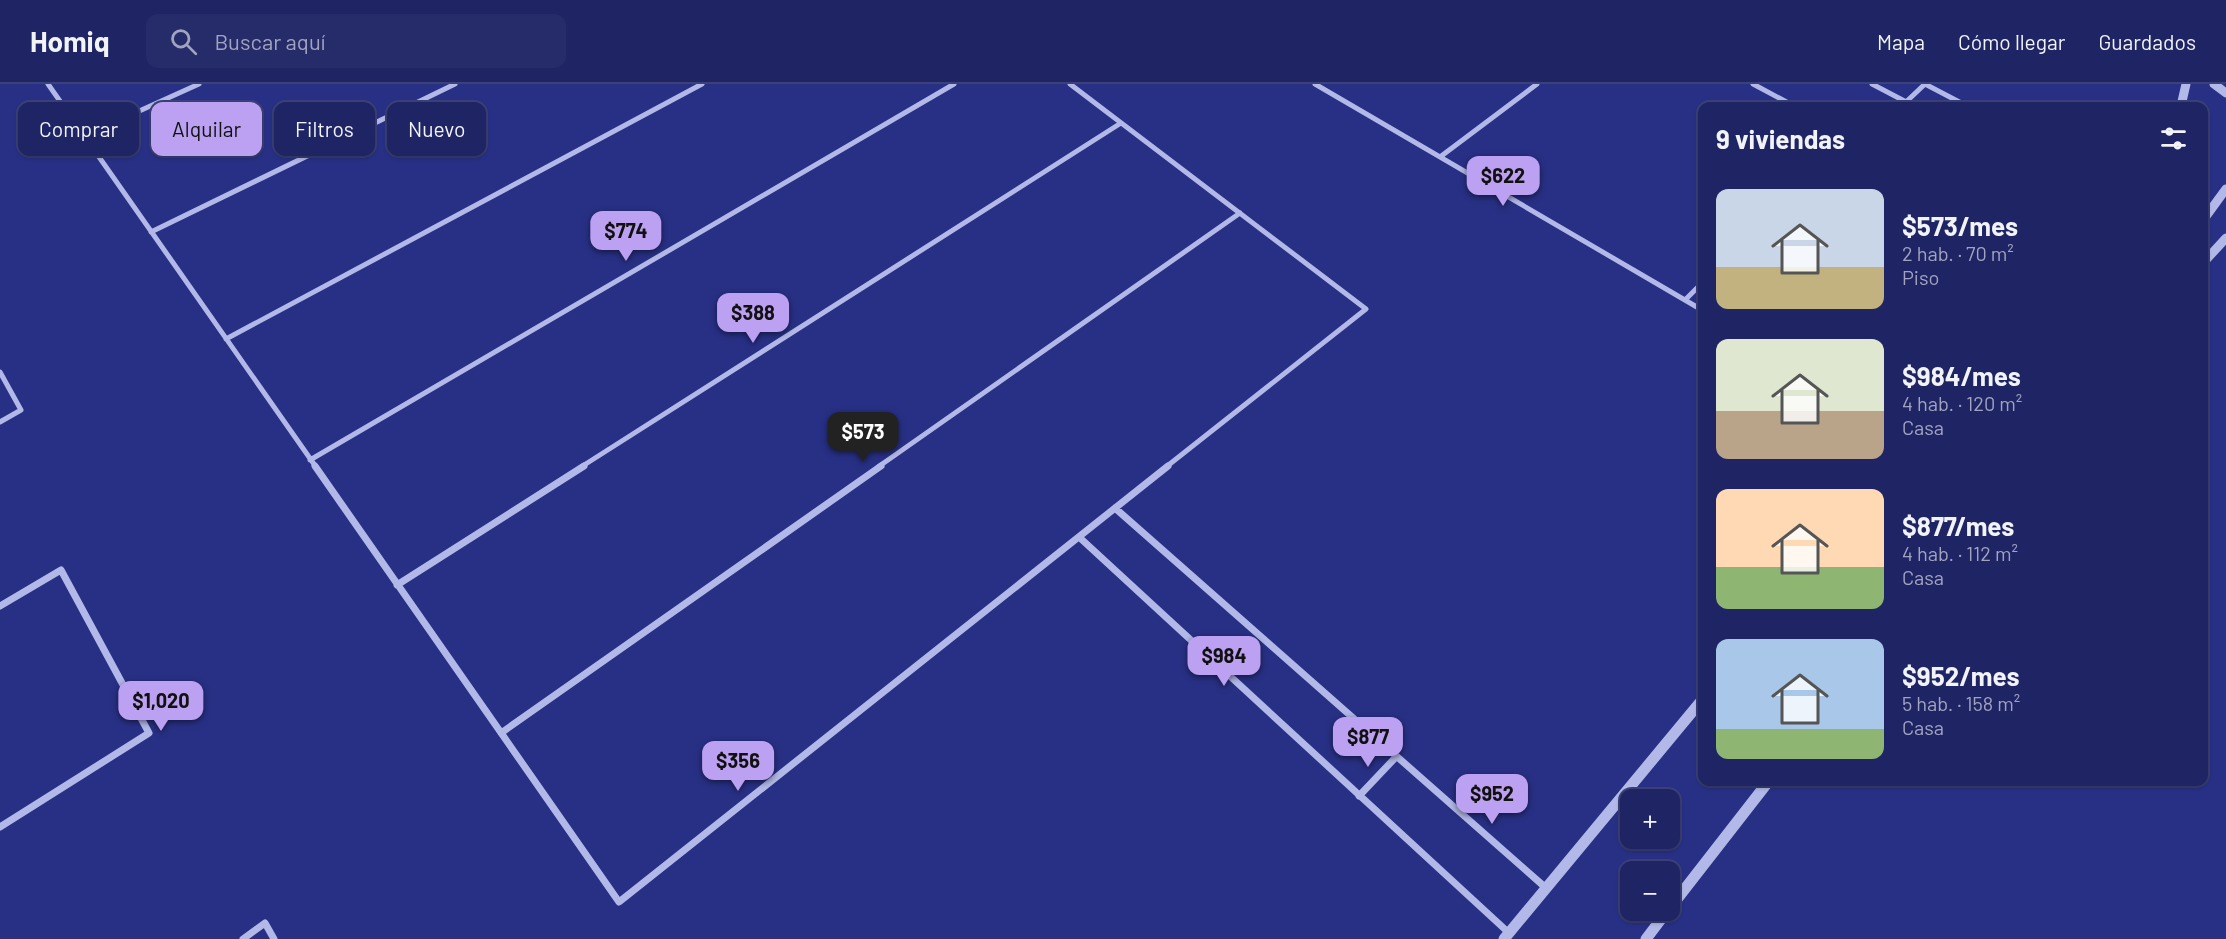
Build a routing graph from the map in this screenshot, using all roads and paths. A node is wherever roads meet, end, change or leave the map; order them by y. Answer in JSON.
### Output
{"nodes":[{"id":1,"x":48,"y":84,"type":"edge"},
{"id":2,"x":199,"y":84,"type":"edge"},
{"id":3,"x":455,"y":84,"type":"edge"},
{"id":4,"x":702,"y":84,"type":"edge"},
{"id":5,"x":954,"y":84,"type":"edge"},
{"id":6,"x":1070,"y":84,"type":"edge"},
{"id":7,"x":1315,"y":84,"type":"edge"},
{"id":8,"x":1537,"y":84,"type":"edge"},
{"id":9,"x":1753,"y":84,"type":"edge"},
{"id":10,"x":1872,"y":84,"type":"edge"},
{"id":11,"x":1925,"y":84,"type":"edge"},
{"id":12,"x":2186,"y":84,"type":"edge"},
{"id":13,"x":2214,"y":84,"type":"edge"},
{"id":14,"x":2226,"y":93,"type":"edge"},
{"id":15,"x":60,"y":102,"type":"edge"},
{"id":16,"x":1787,"y":102,"type":"edge"},
{"id":17,"x":1906,"y":102,"type":"joint"},
{"id":18,"x":1959,"y":102,"type":"edge"},
{"id":19,"x":2182,"y":102,"type":"edge"},
{"id":20,"x":139,"y":111,"type":"edge"},
{"id":21,"x":1121,"y":123,"type":"junction"},
{"id":22,"x":98,"y":156,"type":"edge"},
{"id":23,"x":1440,"y":157,"type":"junction"},
{"id":24,"x":2226,"y":189,"type":"edge"},
{"id":25,"x":1240,"y":213,"type":"junction"},
{"id":26,"x":2208,"y":214,"type":"edge"},
{"id":27,"x":151,"y":232,"type":"junction"},
{"id":28,"x":2226,"y":238,"type":"edge"},
{"id":29,"x":2208,"y":258,"type":"edge"},
{"id":30,"x":1698,"y":286,"type":"edge"},
{"id":31,"x":1685,"y":300,"type":"junction"},
{"id":32,"x":1698,"y":308,"type":"edge"},
{"id":33,"x":226,"y":339,"type":"junction"},
{"id":34,"x":0,"y":372,"type":"edge"},
{"id":35,"x":0,"y":422,"type":"edge"},
{"id":36,"x":310,"y":460,"type":"junction"},
{"id":37,"x":1115,"y":508,"type":"junction"},
{"id":38,"x":1079,"y":537,"type":"junction"},
{"id":39,"x":397,"y":585,"type":"junction"},
{"id":40,"x":0,"y":606,"type":"edge"},
{"id":41,"x":1698,"y":705,"type":"edge"},
{"id":42,"x":501,"y":733,"type":"junction"},
{"id":43,"x":1395,"y":758,"type":"junction"},
{"id":44,"x":1765,"y":786,"type":"edge"},
{"id":45,"x":1359,"y":795,"type":"junction"},
{"id":46,"x":0,"y":827,"type":"edge"},
{"id":47,"x":1546,"y":889,"type":"junction"},
{"id":48,"x":1680,"y":895,"type":"edge"},
{"id":49,"x":1660,"y":921,"type":"edge"},
{"id":50,"x":1507,"y":936,"type":"edge"},
{"id":51,"x":243,"y":939,"type":"edge"},
{"id":52,"x":274,"y":939,"type":"edge"},
{"id":53,"x":1646,"y":939,"type":"edge"}],
"edges":[{"from":1,"to":15,"type":"street"},
{"from":2,"to":20,"type":"street"},
{"from":3,"to":27,"type":"street"},
{"from":4,"to":33,"type":"street"},
{"from":5,"to":36,"type":"street"},
{"from":6,"to":21,"type":"street"},
{"from":7,"to":23,"type":"street"},
{"from":8,"to":23,"type":"street"},
{"from":9,"to":16,"type":"street"},
{"from":10,"to":17,"type":"street"},
{"from":11,"to":17,"type":"street"},
{"from":11,"to":18,"type":"street"},
{"from":12,"to":19,"type":"street"},
{"from":13,"to":14,"type":"street"},
{"from":21,"to":25,"type":"street"},
{"from":21,"to":39,"type":"street"},
{"from":22,"to":27,"type":"street"},
{"from":23,"to":31,"type":"street"},
{"from":24,"to":26,"type":"street"},
{"from":25,"to":37,"type":"street"},
{"from":25,"to":42,"type":"street"},
{"from":27,"to":33,"type":"street"},
{"from":28,"to":29,"type":"street"},
{"from":30,"to":31,"type":"street"},
{"from":31,"to":32,"type":"street"},
{"from":33,"to":36,"type":"street"},
{"from":34,"to":35,"type":"street"},
{"from":36,"to":39,"type":"street"},
{"from":37,"to":38,"type":"street"},
{"from":37,"to":43,"type":"street"},
{"from":38,"to":42,"type":"street"},
{"from":38,"to":45,"type":"street"},
{"from":39,"to":42,"type":"street"},
{"from":40,"to":46,"type":"street"},
{"from":41,"to":47,"type":"street"},
{"from":43,"to":45,"type":"street"},
{"from":43,"to":47,"type":"street"},
{"from":44,"to":48,"type":"street"},
{"from":45,"to":50,"type":"street"},
{"from":47,"to":50,"type":"street"},
{"from":49,"to":53,"type":"street"},
{"from":51,"to":52,"type":"street"}]}
